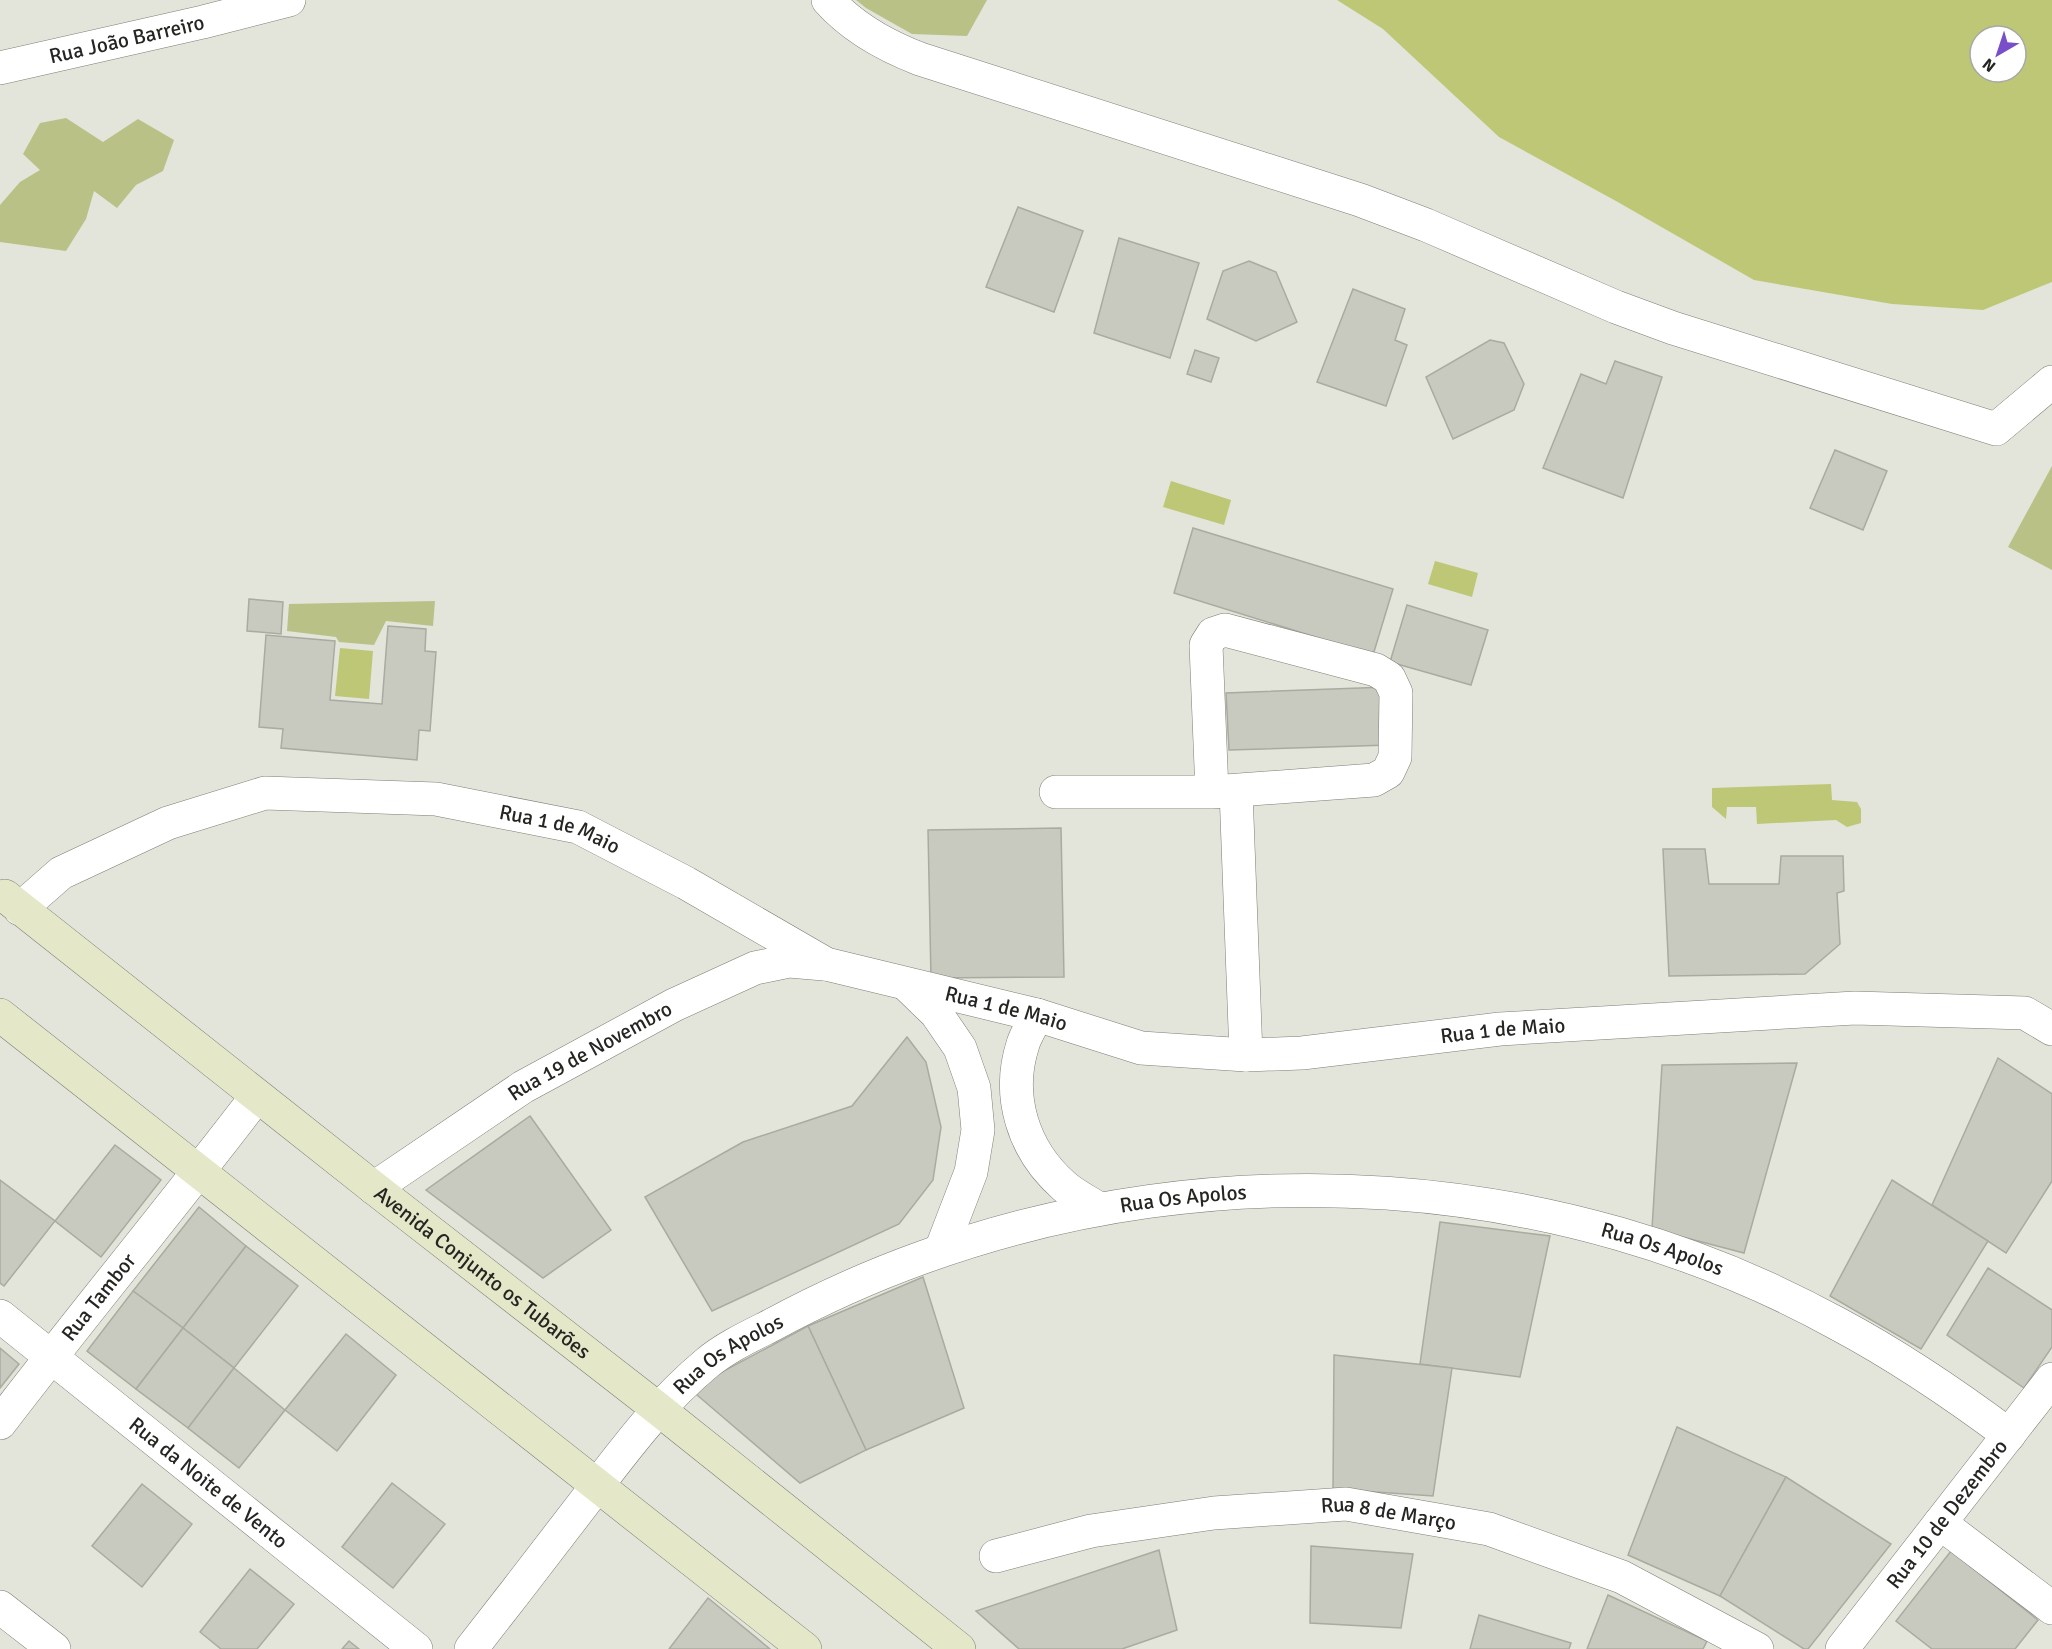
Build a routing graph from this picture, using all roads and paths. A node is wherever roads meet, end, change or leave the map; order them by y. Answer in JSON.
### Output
{"nodes":[{"id":1,"x":289,"y":0,"type":"edge"},
{"id":2,"x":828,"y":0,"type":"edge"},
{"id":3,"x":200,"y":11,"type":"edge"},
{"id":4,"x":0,"y":68,"type":"edge"},
{"id":5,"x":2052,"y":382,"type":"edge"},
{"id":6,"x":1224,"y":791,"type":"junction"},
{"id":7,"x":1056,"y":792,"type":"dead end"},
{"id":8,"x":12,"y":902,"type":"joint"},
{"id":9,"x":826,"y":964,"type":"junction"},
{"id":10,"x":905,"y":984,"type":"junction"},
{"id":11,"x":0,"y":1015,"type":"edge"},
{"id":12,"x":1037,"y":1015,"type":"junction"},
{"id":13,"x":2052,"y":1029,"type":"edge"},
{"id":14,"x":1246,"y":1055,"type":"junction"},
{"id":15,"x":257,"y":1096,"type":"junction"},
{"id":16,"x":199,"y":1172,"type":"junction"},
{"id":17,"x":374,"y":1188,"type":"junction"},
{"id":18,"x":1099,"y":1209,"type":"junction"},
{"id":19,"x":941,"y":1250,"type":"junction"},
{"id":20,"x":0,"y":1316,"type":"edge"},
{"id":21,"x":51,"y":1356,"type":"junction"},
{"id":22,"x":2052,"y":1379,"type":"edge"},
{"id":23,"x":657,"y":1408,"type":"junction"},
{"id":24,"x":0,"y":1423,"type":"edge"},
{"id":25,"x":2009,"y":1435,"type":"junction"},
{"id":26,"x":597,"y":1486,"type":"junction"},
{"id":27,"x":1940,"y":1523,"type":"junction"},
{"id":28,"x":996,"y":1556,"type":"dead end"},
{"id":29,"x":0,"y":1607,"type":"edge"},
{"id":30,"x":2052,"y":1608,"type":"edge"},
{"id":31,"x":948,"y":1646,"type":"edge"},
{"id":32,"x":54,"y":1649,"type":"edge"},
{"id":33,"x":417,"y":1649,"type":"edge"},
{"id":34,"x":471,"y":1649,"type":"edge"},
{"id":35,"x":806,"y":1649,"type":"edge"},
{"id":36,"x":1757,"y":1649,"type":"edge"},
{"id":37,"x":1842,"y":1649,"type":"edge"}],
"edges":[{"from":1,"to":3,"type":"street","name":"Rua João Barreiro"},
{"from":2,"to":5,"type":"street"},
{"from":3,"to":4,"type":"street","name":"Rua João Barreiro"},
{"from":6,"to":6,"type":"street"},
{"from":6,"to":7,"type":"street"},
{"from":6,"to":14,"type":"street"},
{"from":8,"to":9,"type":"street","name":"Rua 1 de Maio"},
{"from":8,"to":15,"type":"street","name":"Avenida Conjunto os Tubarões"},
{"from":9,"to":10,"type":"street","name":"Rua 1 de Maio"},
{"from":9,"to":17,"type":"street","name":"Rua 19 de Novembro"},
{"from":10,"to":12,"type":"street","name":"Rua 1 de Maio"},
{"from":10,"to":19,"type":"street"},
{"from":11,"to":16,"type":"street"},
{"from":12,"to":14,"type":"street","name":"Rua 1 de Maio"},
{"from":12,"to":18,"type":"street"},
{"from":13,"to":14,"type":"street","name":"Rua 1 de Maio"},
{"from":15,"to":16,"type":"street","name":"Rua Tambor"},
{"from":15,"to":17,"type":"street","name":"Avenida Conjunto os Tubarões"},
{"from":16,"to":21,"type":"street","name":"Rua Tambor"},
{"from":16,"to":26,"type":"street"},
{"from":17,"to":23,"type":"street","name":"Avenida Conjunto os Tubarões"},
{"from":18,"to":19,"type":"street","name":"Rua Os Apolos"},
{"from":18,"to":25,"type":"street","name":"Rua Os Apolos"},
{"from":19,"to":23,"type":"street","name":"Rua Os Apolos"},
{"from":20,"to":21,"type":"street","name":"Rua da Noite de Vento"},
{"from":21,"to":24,"type":"street","name":"Rua Tambor"},
{"from":21,"to":33,"type":"street","name":"Rua da Noite de Vento"},
{"from":22,"to":25,"type":"street","name":"Rua 10 de Dezembro"},
{"from":23,"to":26,"type":"street","name":"Rua Os Apolos"},
{"from":23,"to":31,"type":"street","name":"Avenida Conjunto os Tubarões"},
{"from":25,"to":27,"type":"street","name":"Rua 10 de Dezembro"},
{"from":26,"to":34,"type":"street","name":"Rua Os Apolos"},
{"from":26,"to":35,"type":"street"},
{"from":27,"to":30,"type":"street"},
{"from":27,"to":37,"type":"street","name":"Rua 10 de Dezembro"},
{"from":28,"to":36,"type":"street","name":"Rua 8 de Março"},
{"from":29,"to":32,"type":"street"}]}
